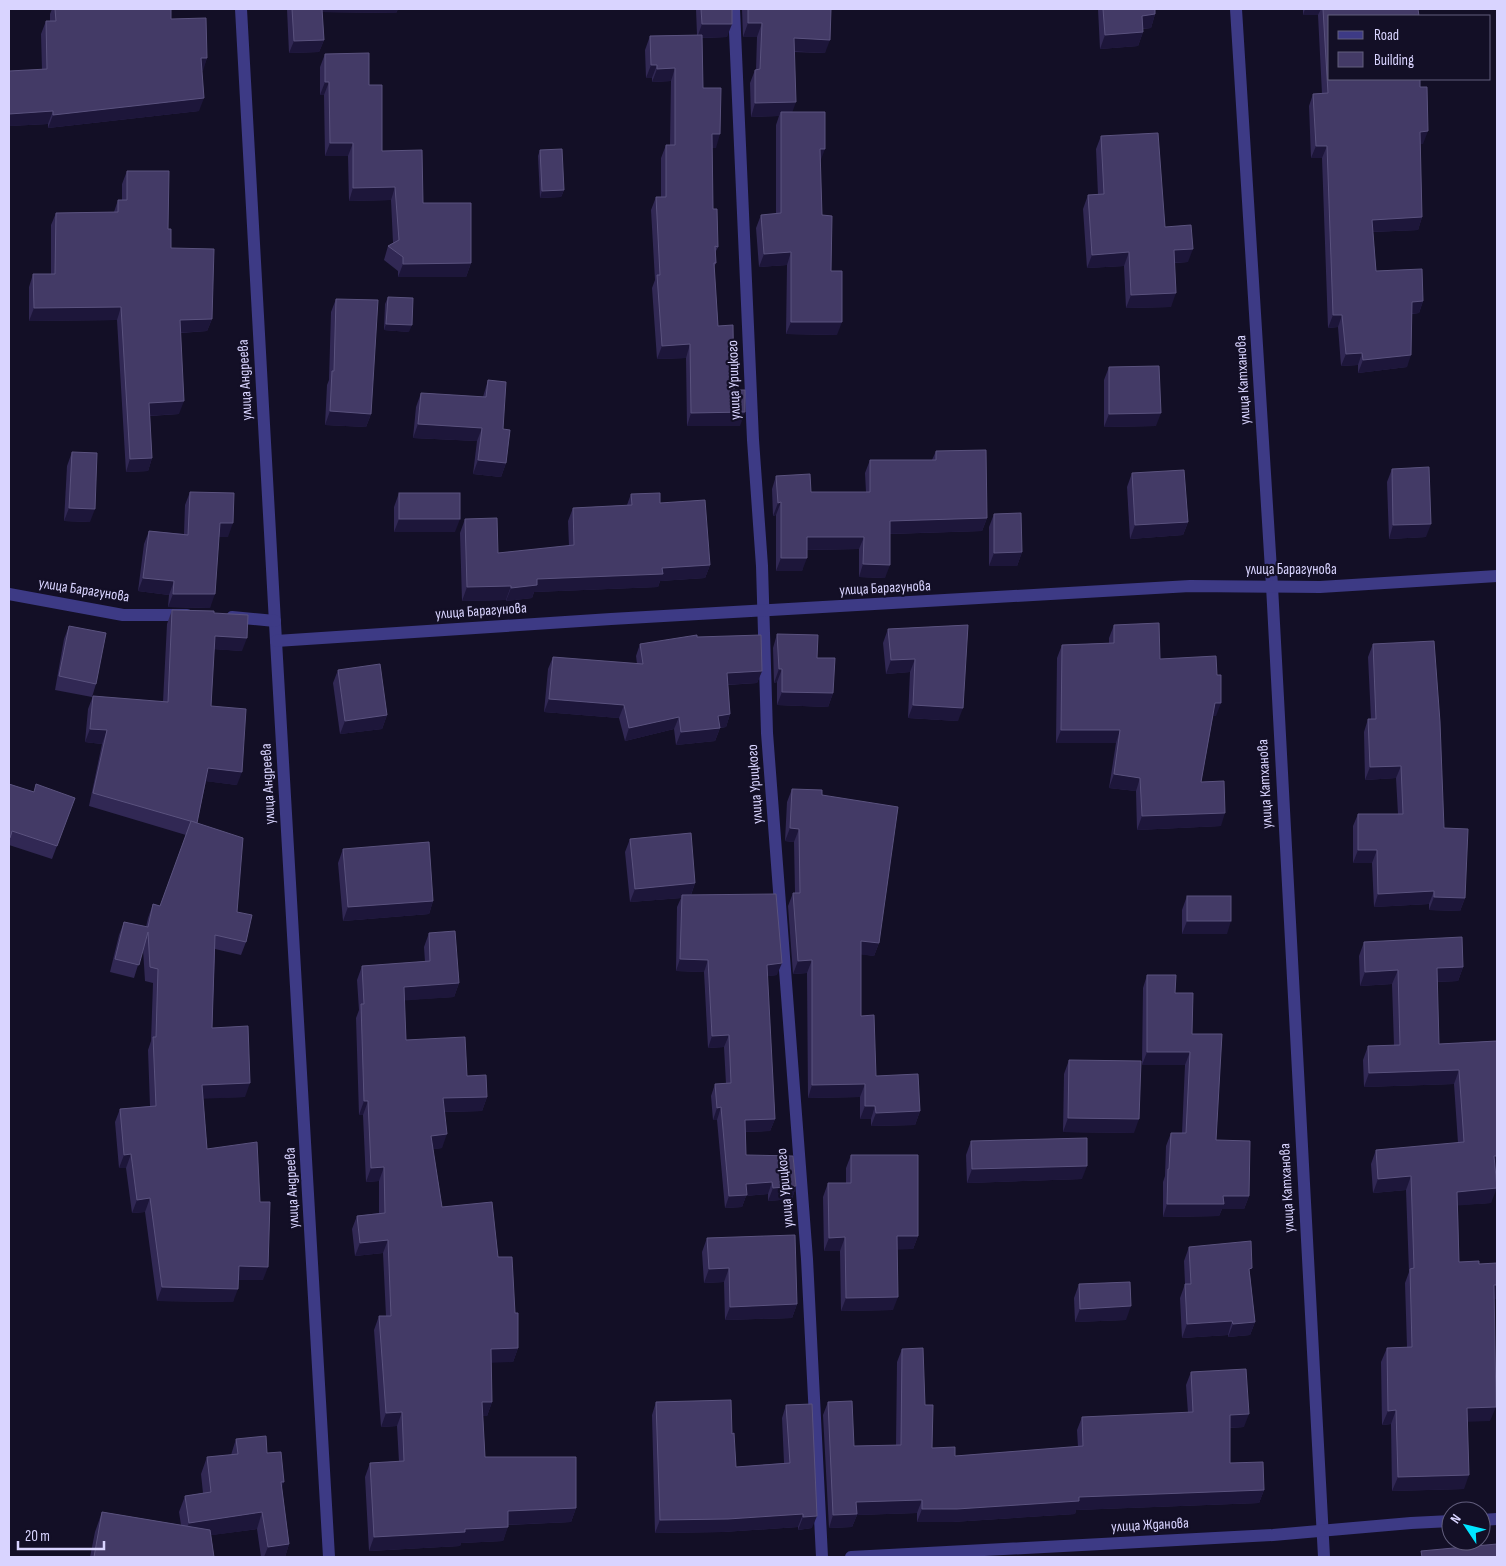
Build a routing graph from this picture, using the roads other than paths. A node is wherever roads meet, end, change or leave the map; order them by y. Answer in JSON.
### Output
{"nodes":[{"id":1,"x":241,"y":9,"type":"edge"},
{"id":2,"x":734,"y":9,"type":"edge"},
{"id":3,"x":1236,"y":9,"type":"edge"},
{"id":4,"x":1497,"y":576,"type":"edge"},
{"id":5,"x":1272,"y":586,"type":"junction"},
{"id":6,"x":9,"y":594,"type":"edge"},
{"id":7,"x":764,"y":611,"type":"junction"},
{"id":8,"x":201,"y":616,"type":"edge"},
{"id":9,"x":221,"y":616,"type":"edge"},
{"id":10,"x":275,"y":621,"type":"junction"},
{"id":11,"x":276,"y":641,"type":"junction"},
{"id":12,"x":1441,"y":1522,"type":"edge"},
{"id":13,"x":1322,"y":1530,"type":"junction"},
{"id":14,"x":329,"y":1557,"type":"edge"},
{"id":15,"x":822,"y":1557,"type":"edge"},
{"id":16,"x":850,"y":1557,"type":"edge"},
{"id":17,"x":1324,"y":1557,"type":"edge"}],
"edges":[{"from":1,"to":10,"type":"street","name":"улица Андреева"},
{"from":2,"to":7,"type":"street","name":"улица Урицкого"},
{"from":3,"to":5,"type":"street","name":"улица Катханова"},
{"from":4,"to":5,"type":"street","name":"улица Барагунова"},
{"from":5,"to":7,"type":"street","name":"улица Барагунова"},
{"from":5,"to":13,"type":"street","name":"улица Катханова"},
{"from":6,"to":8,"type":"street","name":"улица Барагунова"},
{"from":7,"to":11,"type":"street","name":"улица Барагунова"},
{"from":7,"to":15,"type":"street","name":"улица Урицкого"},
{"from":9,"to":10,"type":"street"},
{"from":10,"to":11,"type":"street","name":"улица Андреева"},
{"from":11,"to":14,"type":"street","name":"улица Андреева"},
{"from":12,"to":13,"type":"street","name":"улица Жданова"},
{"from":13,"to":16,"type":"street","name":"улица Жданова"},
{"from":13,"to":17,"type":"street","name":"улица Катханова"}]}
